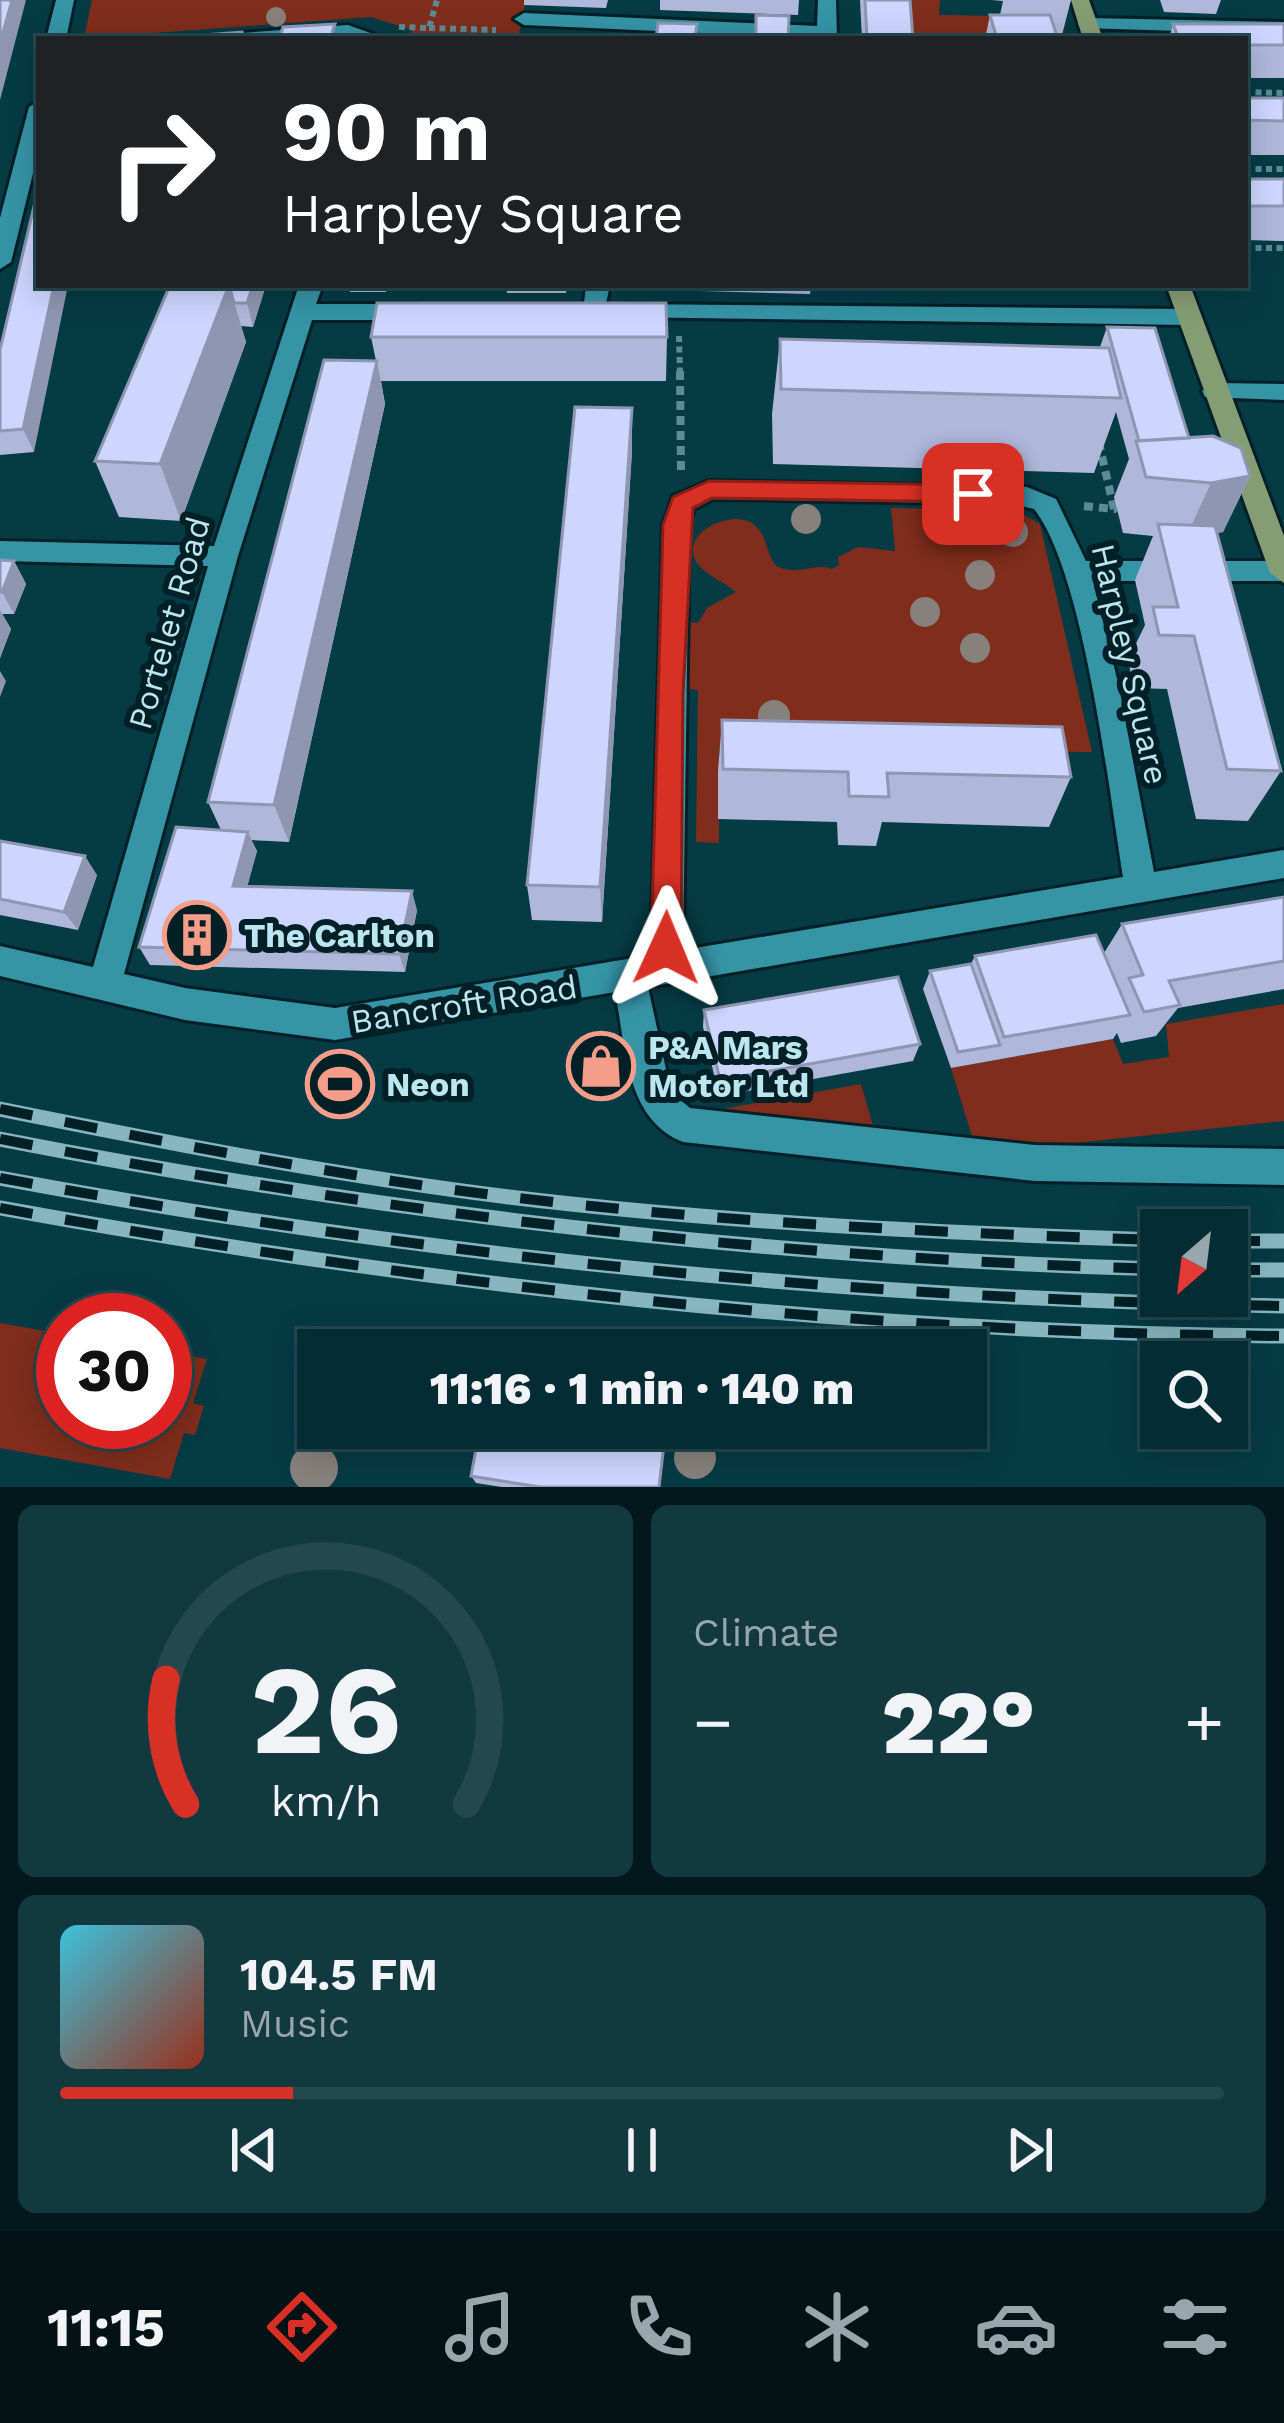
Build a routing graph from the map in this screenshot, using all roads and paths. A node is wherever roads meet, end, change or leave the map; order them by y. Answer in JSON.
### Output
{"nodes":[{"id":1,"x":64,"y":0,"type":"edge"},
{"id":2,"x":437,"y":0,"type":"edge"},
{"id":3,"x":633,"y":0,"type":"edge"},
{"id":4,"x":827,"y":0,"type":"edge"},
{"id":5,"x":1080,"y":0,"type":"edge"},
{"id":6,"x":1234,"y":0,"type":"edge"},
{"id":7,"x":524,"y":20,"type":"joint"},
{"id":8,"x":1245,"y":25,"type":"junction"},
{"id":9,"x":429,"y":28,"type":"junction"},
{"id":10,"x":1284,"y":28,"type":"edge"},
{"id":11,"x":629,"y":32,"type":"edge"},
{"id":12,"x":1091,"y":32,"type":"edge"},
{"id":13,"x":57,"y":36,"type":"edge"},
{"id":14,"x":373,"y":36,"type":"edge"},
{"id":15,"x":827,"y":36,"type":"edge"},
{"id":16,"x":1248,"y":92,"type":"edge"},
{"id":17,"x":1284,"y":93,"type":"edge"},
{"id":18,"x":36,"y":119,"type":"edge"},
{"id":19,"x":1248,"y":169,"type":"edge"},
{"id":20,"x":1284,"y":169,"type":"edge"},
{"id":21,"x":1248,"y":248,"type":"edge"},
{"id":22,"x":1284,"y":248,"type":"edge"},
{"id":23,"x":0,"y":262,"type":"edge"},
{"id":24,"x":596,"y":288,"type":"edge"},
{"id":25,"x":838,"y":288,"type":"edge"},
{"id":26,"x":1179,"y":288,"type":"edge"},
{"id":27,"x":308,"y":298,"type":"edge"},
{"id":28,"x":839,"y":311,"type":"junction"},
{"id":29,"x":438,"y":312,"type":"edge"},
{"id":30,"x":678,"y":312,"type":"junction"},
{"id":31,"x":1188,"y":317,"type":"junction"},
{"id":32,"x":1214,"y":391,"type":"junction"},
{"id":33,"x":1284,"y":392,"type":"edge"},
{"id":34,"x":1095,"y":423,"type":"edge"},
{"id":35,"x":1040,"y":500,"type":"junction"},
{"id":36,"x":682,"y":503,"type":"junction"},
{"id":37,"x":0,"y":551,"type":"edge"},
{"id":38,"x":224,"y":556,"type":"junction"},
{"id":39,"x":1076,"y":571,"type":"junction"},
{"id":40,"x":1284,"y":572,"type":"edge"},
{"id":41,"x":1284,"y":864,"type":"edge"},
{"id":42,"x":1141,"y":889,"type":"junction"},
{"id":43,"x":0,"y":961,"type":"edge"},
{"id":44,"x":670,"y":969,"type":"junction"},
{"id":45,"x":629,"y":977,"type":"junction"},
{"id":46,"x":105,"y":984,"type":"junction"},
{"id":47,"x":1284,"y":1167,"type":"edge"}],
"edges":[{"from":1,"to":13,"type":"street"},
{"from":2,"to":9,"type":"path"},
{"from":3,"to":11,"type":"street"},
{"from":4,"to":15,"type":"street"},
{"from":5,"to":12,"type":"main road"},
{"from":6,"to":8,"type":"street"},
{"from":7,"to":9,"type":"path"},
{"from":7,"to":11,"type":"street"},
{"from":8,"to":10,"type":"street"},
{"from":8,"to":12,"type":"street"},
{"from":9,"to":14,"type":"path"},
{"from":11,"to":15,"type":"street"},
{"from":16,"to":17,"type":"path"},
{"from":18,"to":23,"type":"street"},
{"from":19,"to":20,"type":"path"},
{"from":21,"to":22,"type":"path"},
{"from":24,"to":30,"type":"street"},
{"from":25,"to":28,"type":"street"},
{"from":26,"to":31,"type":"main road"},
{"from":27,"to":29,"type":"street"},
{"from":27,"to":38,"type":"street","name":"Portelet Road"},
{"from":28,"to":30,"type":"street"},
{"from":28,"to":31,"type":"street"},
{"from":30,"to":36,"type":"path"},
{"from":31,"to":32,"type":"main road"},
{"from":32,"to":33,"type":"street"},
{"from":32,"to":40,"type":"main road"},
{"from":34,"to":35,"type":"path"},
{"from":35,"to":36,"type":"street"},
{"from":35,"to":39,"type":"street","name":"Harpley Square"},
{"from":36,"to":44,"type":"street"},
{"from":37,"to":38,"type":"street"},
{"from":38,"to":46,"type":"street","name":"Portelet Road"},
{"from":39,"to":40,"type":"street"},
{"from":39,"to":42,"type":"street","name":"Harpley Square"},
{"from":41,"to":42,"type":"street","name":"Bancroft Road"},
{"from":42,"to":44,"type":"street","name":"Bancroft Road"},
{"from":43,"to":46,"type":"street","name":"Bancroft Road"},
{"from":44,"to":45,"type":"street","name":"Bancroft Road"},
{"from":45,"to":46,"type":"street","name":"Bancroft Road"},
{"from":45,"to":47,"type":"street"}]}
